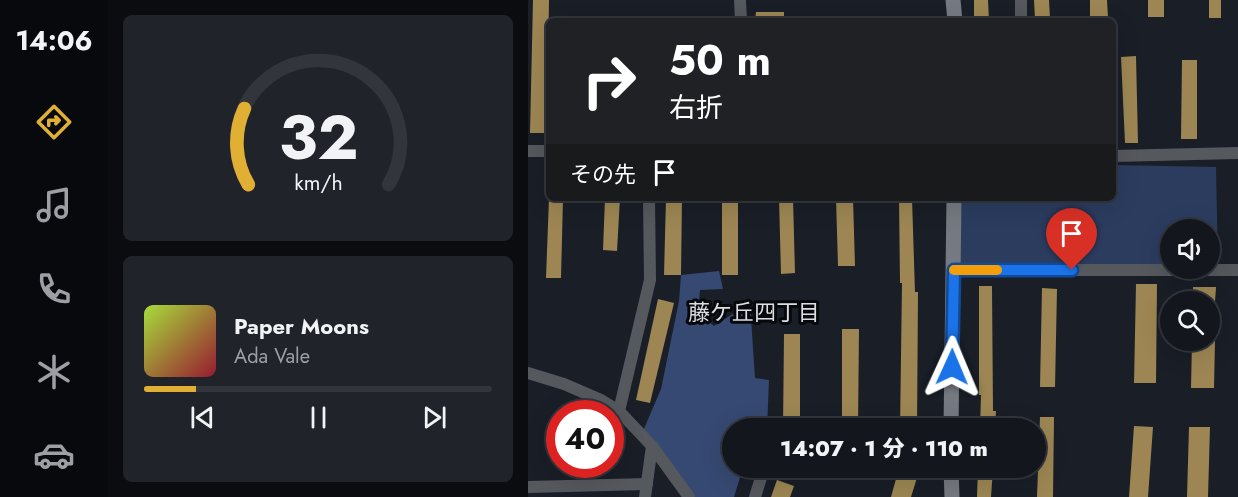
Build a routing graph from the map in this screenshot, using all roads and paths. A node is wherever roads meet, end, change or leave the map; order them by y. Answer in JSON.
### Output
{"nodes":[{"id":1,"x":740,"y":0,"type":"edge"},
{"id":2,"x":953,"y":0,"type":"edge"},
{"id":3,"x":1021,"y":0,"type":"edge"},
{"id":4,"x":741,"y":18,"type":"edge"},
{"id":5,"x":955,"y":18,"type":"edge"},
{"id":6,"x":1021,"y":18,"type":"edge"},
{"id":7,"x":528,"y":151,"type":"edge"},
{"id":8,"x":546,"y":151,"type":"edge"},
{"id":9,"x":1238,"y":153,"type":"edge"},
{"id":10,"x":1116,"y":156,"type":"edge"},
{"id":11,"x":649,"y":201,"type":"edge"},
{"id":12,"x":954,"y":201,"type":"edge"},
{"id":13,"x":954,"y":270,"type":"junction"},
{"id":14,"x":1238,"y":270,"type":"edge"},
{"id":15,"x":528,"y":373,"type":"edge"},
{"id":16,"x":601,"y":400,"type":"edge"},
{"id":17,"x":622,"y":400,"type":"edge"},
{"id":18,"x":624,"y":416,"type":"edge"},
{"id":19,"x":951,"y":418,"type":"edge"},
{"id":20,"x":652,"y":446,"type":"junction"},
{"id":21,"x":761,"y":478,"type":"edge"},
{"id":22,"x":951,"y":478,"type":"edge"},
{"id":23,"x":528,"y":487,"type":"edge"},
{"id":24,"x":646,"y":491,"type":"edge"},
{"id":25,"x":689,"y":497,"type":"edge"},
{"id":26,"x":755,"y":497,"type":"edge"},
{"id":27,"x":952,"y":497,"type":"edge"}],
"edges":[{"from":1,"to":4,"type":"street"},
{"from":2,"to":5,"type":"street"},
{"from":3,"to":6,"type":"street"},
{"from":7,"to":8,"type":"street"},
{"from":9,"to":10,"type":"street"},
{"from":11,"to":17,"type":"street"},
{"from":12,"to":13,"type":"street"},
{"from":13,"to":14,"type":"street"},
{"from":13,"to":19,"type":"street"},
{"from":15,"to":16,"type":"street"},
{"from":18,"to":20,"type":"street"},
{"from":20,"to":24,"type":"street"},
{"from":20,"to":25,"type":"street"},
{"from":21,"to":26,"type":"street"},
{"from":22,"to":27,"type":"street"},
{"from":23,"to":24,"type":"street"}]}
